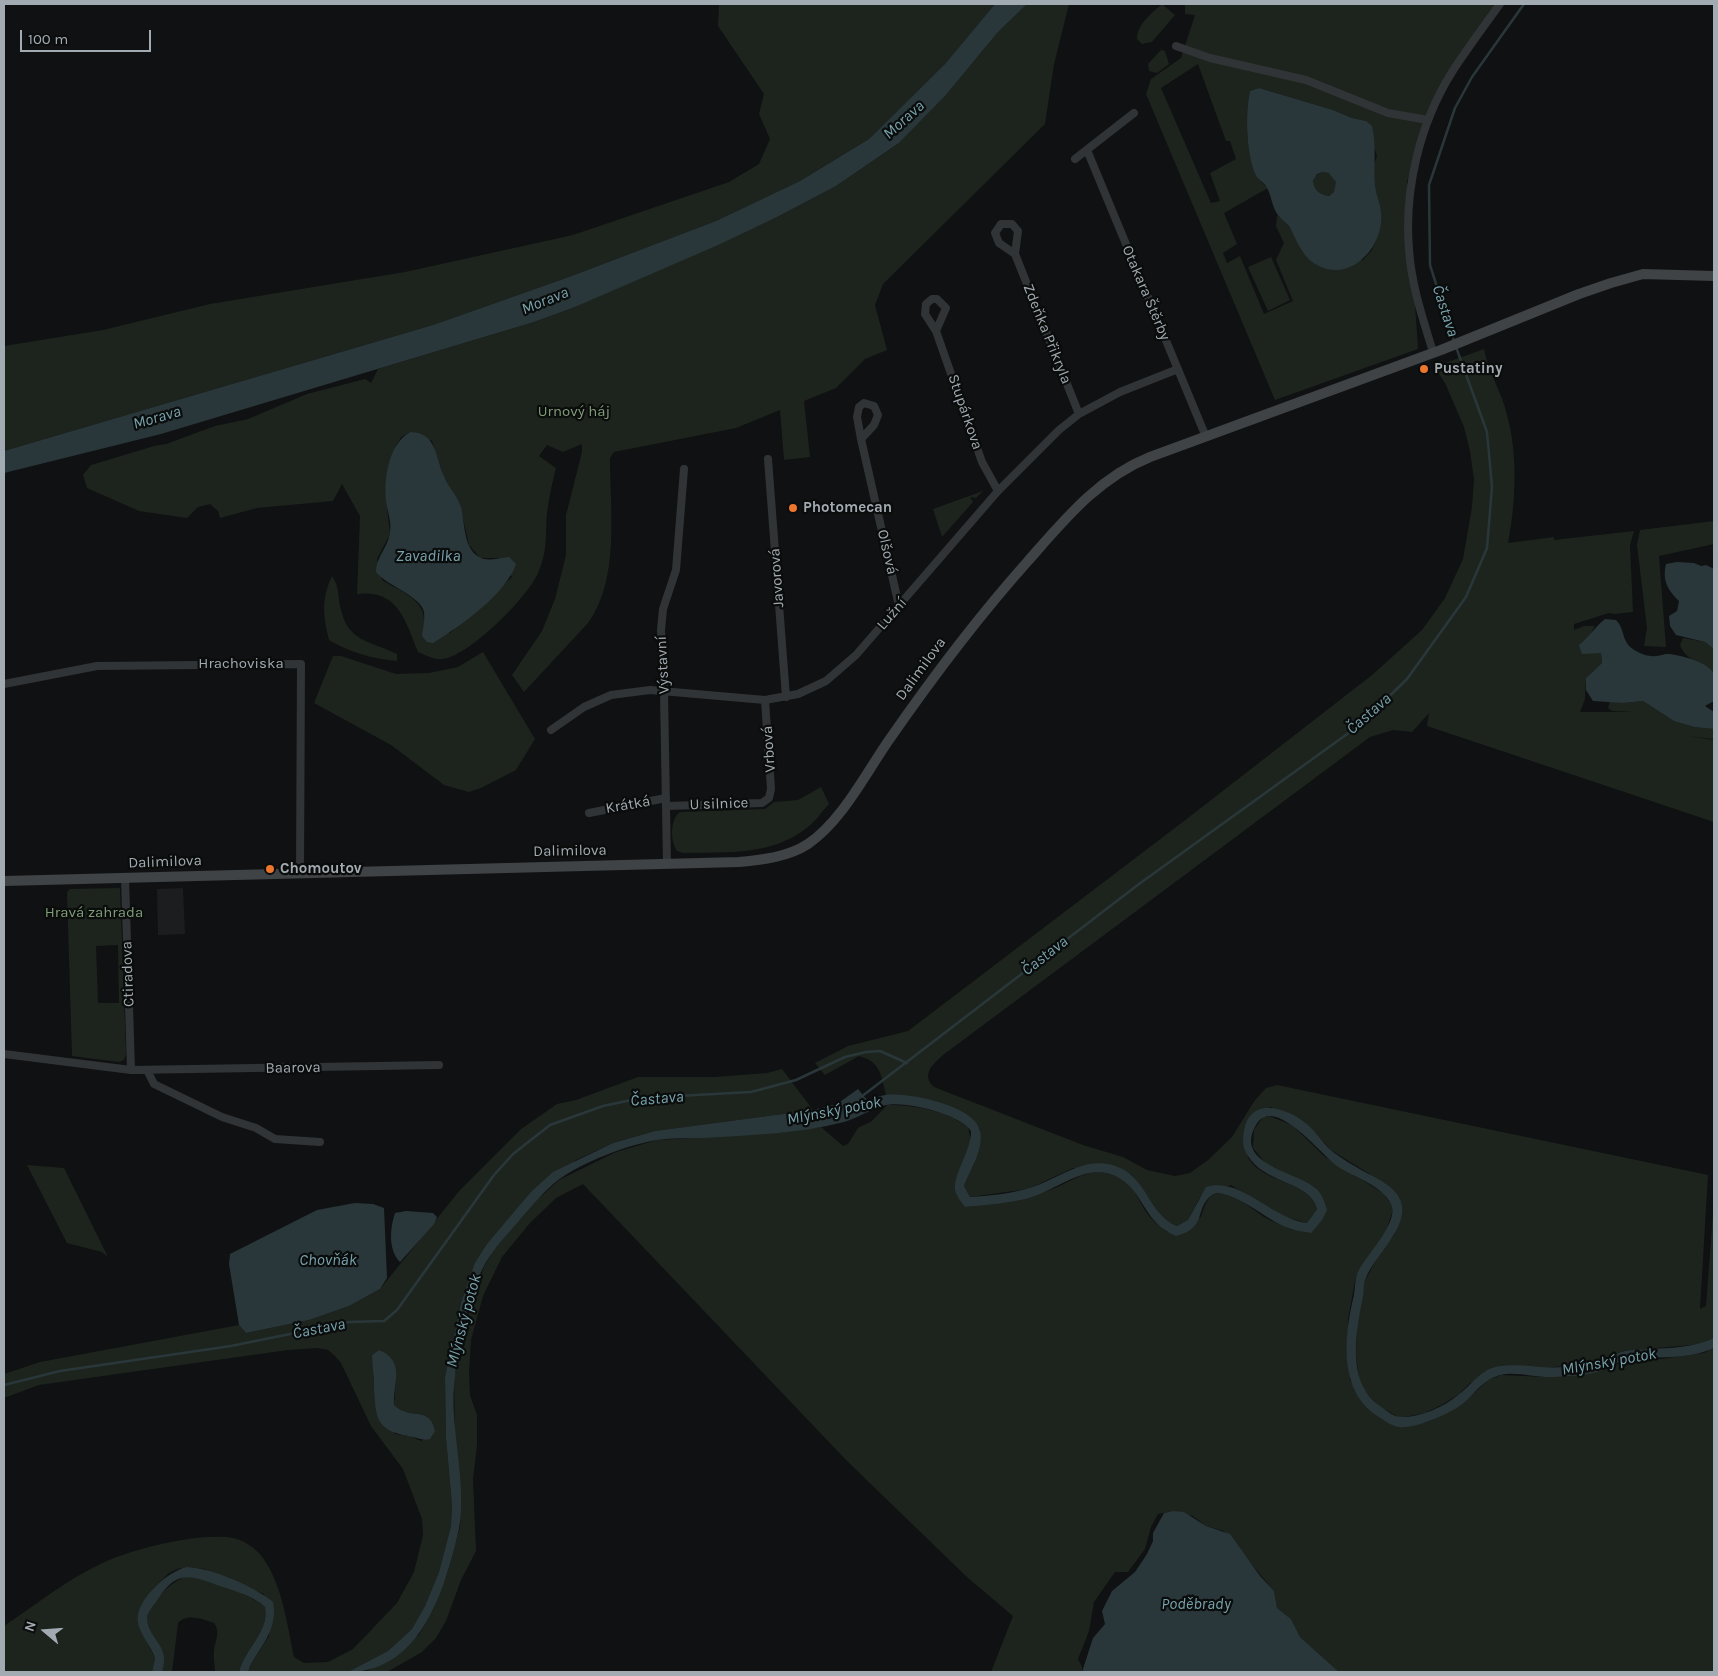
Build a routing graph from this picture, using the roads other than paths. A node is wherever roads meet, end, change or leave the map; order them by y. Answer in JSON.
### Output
{"nodes":[{"id":1,"x":1500,"y":4,"type":"edge"},
{"id":2,"x":1176,"y":46,"type":"dead end"},
{"id":3,"x":1134,"y":113,"type":"dead end"},
{"id":4,"x":1428,"y":120,"type":"junction"},
{"id":5,"x":1087,"y":150,"type":"junction"},
{"id":6,"x":1075,"y":159,"type":"dead end"},
{"id":7,"x":1015,"y":254,"type":"dead end"},
{"id":8,"x":1714,"y":276,"type":"edge"},
{"id":9,"x":936,"y":331,"type":"dead end"},
{"id":10,"x":1437,"y":351,"type":"junction"},
{"id":11,"x":1178,"y":369,"type":"junction"},
{"id":12,"x":1079,"y":414,"type":"junction"},
{"id":13,"x":1206,"y":437,"type":"junction"},
{"id":14,"x":861,"y":439,"type":"dead end"},
{"id":15,"x":768,"y":459,"type":"dead end"},
{"id":16,"x":684,"y":469,"type":"dead end"},
{"id":17,"x":998,"y":491,"type":"junction"},
{"id":18,"x":899,"y":606,"type":"junction"},
{"id":19,"x":4,"y":684,"type":"edge"},
{"id":20,"x":664,"y":692,"type":"junction"},
{"id":21,"x":786,"y":697,"type":"junction"},
{"id":22,"x":765,"y":700,"type":"junction"},
{"id":23,"x":551,"y":730,"type":"dead end"},
{"id":24,"x":769,"y":798,"type":"joint"},
{"id":25,"x":666,"y":802,"type":"junction"},
{"id":26,"x":589,"y":813,"type":"dead end"},
{"id":27,"x":667,"y":864,"type":"junction"},
{"id":28,"x":300,"y":872,"type":"junction"},
{"id":29,"x":125,"y":878,"type":"junction"},
{"id":30,"x":4,"y":881,"type":"edge"},
{"id":31,"x":4,"y":1054,"type":"edge"},
{"id":32,"x":439,"y":1065,"type":"dead end"},
{"id":33,"x":131,"y":1070,"type":"junction"},
{"id":34,"x":147,"y":1070,"type":"junction"},
{"id":35,"x":320,"y":1142,"type":"dead end"}],
"edges":[{"from":1,"to":4,"type":"street"},
{"from":2,"to":4,"type":"street"},
{"from":3,"to":5,"type":"street"},
{"from":4,"to":10,"type":"street"},
{"from":5,"to":6,"type":"street"},
{"from":5,"to":11,"type":"street","name":"Otakara Štěrby"},
{"from":7,"to":12,"type":"street","name":"Zdeňka Přikryla"},
{"from":8,"to":10,"type":"main road","name":"Dalimilova"},
{"from":9,"to":17,"type":"street","name":"Stupárkova"},
{"from":10,"to":13,"type":"main road","name":"Dalimilova"},
{"from":11,"to":12,"type":"street","name":"Lužní"},
{"from":11,"to":13,"type":"street","name":"Otakara Štěrby"},
{"from":12,"to":17,"type":"street","name":"Lužní"},
{"from":13,"to":27,"type":"main road","name":"Dalimilova"},
{"from":14,"to":18,"type":"street","name":"Olšová"},
{"from":15,"to":21,"type":"street","name":"Javorová"},
{"from":16,"to":20,"type":"street","name":"Výstavní"},
{"from":17,"to":18,"type":"street","name":"Lužní"},
{"from":18,"to":21,"type":"street","name":"Lužní"},
{"from":19,"to":28,"type":"street","name":"Hrachoviska"},
{"from":20,"to":22,"type":"street","name":"Lužní"},
{"from":20,"to":23,"type":"street","name":"Lužní"},
{"from":20,"to":25,"type":"street","name":"Výstavní"},
{"from":21,"to":22,"type":"street","name":"Lužní"},
{"from":22,"to":24,"type":"street","name":"Vrbová"},
{"from":24,"to":25,"type":"street","name":"U silnice"},
{"from":25,"to":26,"type":"street","name":"Krátká"},
{"from":25,"to":27,"type":"street","name":"Výstavní"},
{"from":27,"to":28,"type":"main road","name":"Dalimilova"},
{"from":28,"to":29,"type":"main road","name":"Dalimilova"},
{"from":29,"to":30,"type":"main road","name":"Dalimilova"},
{"from":29,"to":33,"type":"street","name":"Ctiradova"},
{"from":31,"to":33,"type":"street","name":"Baarova"},
{"from":32,"to":34,"type":"street","name":"Baarova"},
{"from":33,"to":34,"type":"street","name":"Baarova"},
{"from":34,"to":35,"type":"street"}]}
